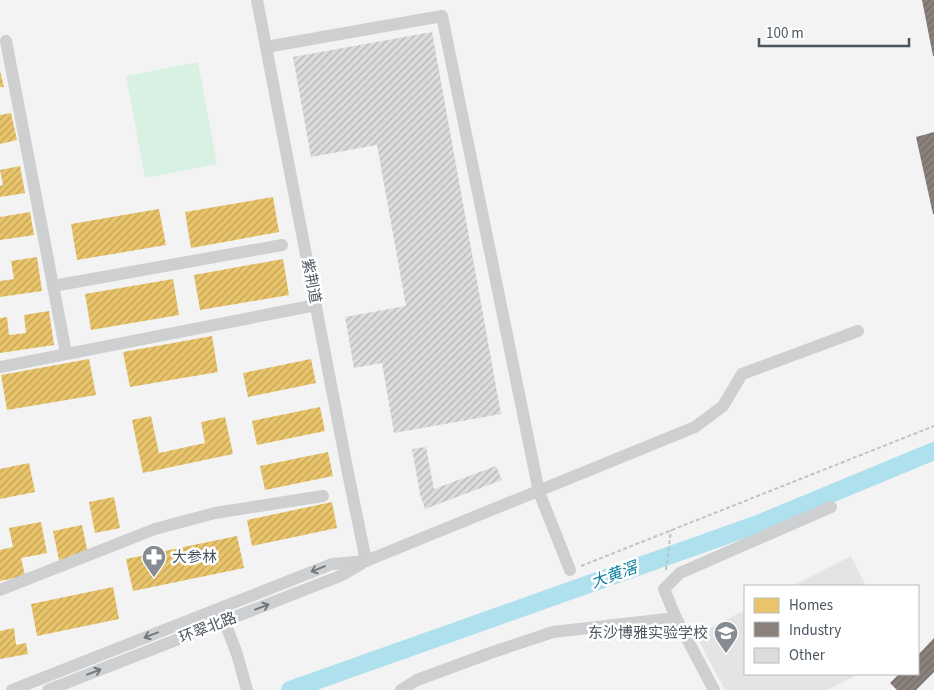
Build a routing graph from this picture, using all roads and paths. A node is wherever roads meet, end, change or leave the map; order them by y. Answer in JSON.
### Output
{"nodes":[{"id":1,"x":257,"y":0,"type":"edge"},
{"id":2,"x":6,"y":41,"type":"dead end"},
{"id":3,"x":266,"y":47,"type":"junction"},
{"id":4,"x":282,"y":245,"type":"dead end"},
{"id":5,"x":53,"y":286,"type":"junction"},
{"id":6,"x":316,"y":305,"type":"junction"},
{"id":7,"x":858,"y":331,"type":"dead end"},
{"id":8,"x":66,"y":353,"type":"junction"},
{"id":9,"x":0,"y":367,"type":"edge"},
{"id":10,"x":934,"y":426,"type":"edge"},
{"id":11,"x":539,"y":492,"type":"junction"},
{"id":12,"x":323,"y":496,"type":"dead end"},
{"id":13,"x":831,"y":507,"type":"dead end"},
{"id":14,"x":671,"y":530,"type":"junction"},
{"id":15,"x":366,"y":561,"type":"junction"},
{"id":16,"x":570,"y":570,"type":"joint"},
{"id":17,"x":664,"y":589,"type":"junction"},
{"id":18,"x":0,"y":590,"type":"edge"},
{"id":19,"x":220,"y":608,"type":"junction"},
{"id":20,"x":676,"y":618,"type":"junction"},
{"id":21,"x":225,"y":621,"type":"junction"},
{"id":22,"x":247,"y":688,"type":"edge"},
{"id":23,"x":12,"y":690,"type":"edge"},
{"id":24,"x":48,"y":690,"type":"edge"},
{"id":25,"x":401,"y":690,"type":"edge"},
{"id":26,"x":714,"y":690,"type":"edge"}],
"edges":[{"from":1,"to":3,"type":"street","name":"紫荆道"},
{"from":2,"to":5,"type":"street"},
{"from":3,"to":6,"type":"street","name":"紫荆道"},
{"from":3,"to":11,"type":"street"},
{"from":4,"to":5,"type":"street"},
{"from":5,"to":8,"type":"street"},
{"from":6,"to":8,"type":"street"},
{"from":6,"to":15,"type":"street","name":"紫荆道"},
{"from":7,"to":11,"type":"street"},
{"from":8,"to":9,"type":"street"},
{"from":10,"to":14,"type":"path"},
{"from":11,"to":15,"type":"street"},
{"from":11,"to":16,"type":"street"},
{"from":12,"to":18,"type":"street"},
{"from":13,"to":17,"type":"street"},
{"from":14,"to":16,"type":"path"},
{"from":14,"to":17,"type":"path"},
{"from":15,"to":19,"type":"street","one_way":true},
{"from":21,"to":15,"type":"street","name":"环翠北路","one_way":true},
{"from":17,"to":20,"type":"street"},
{"from":19,"to":21,"type":"street"},
{"from":19,"to":23,"type":"street","one_way":true},
{"from":20,"to":25,"type":"street"},
{"from":20,"to":26,"type":"street"},
{"from":21,"to":22,"type":"street"},
{"from":24,"to":21,"type":"street","name":"环翠北路","one_way":true}]}
